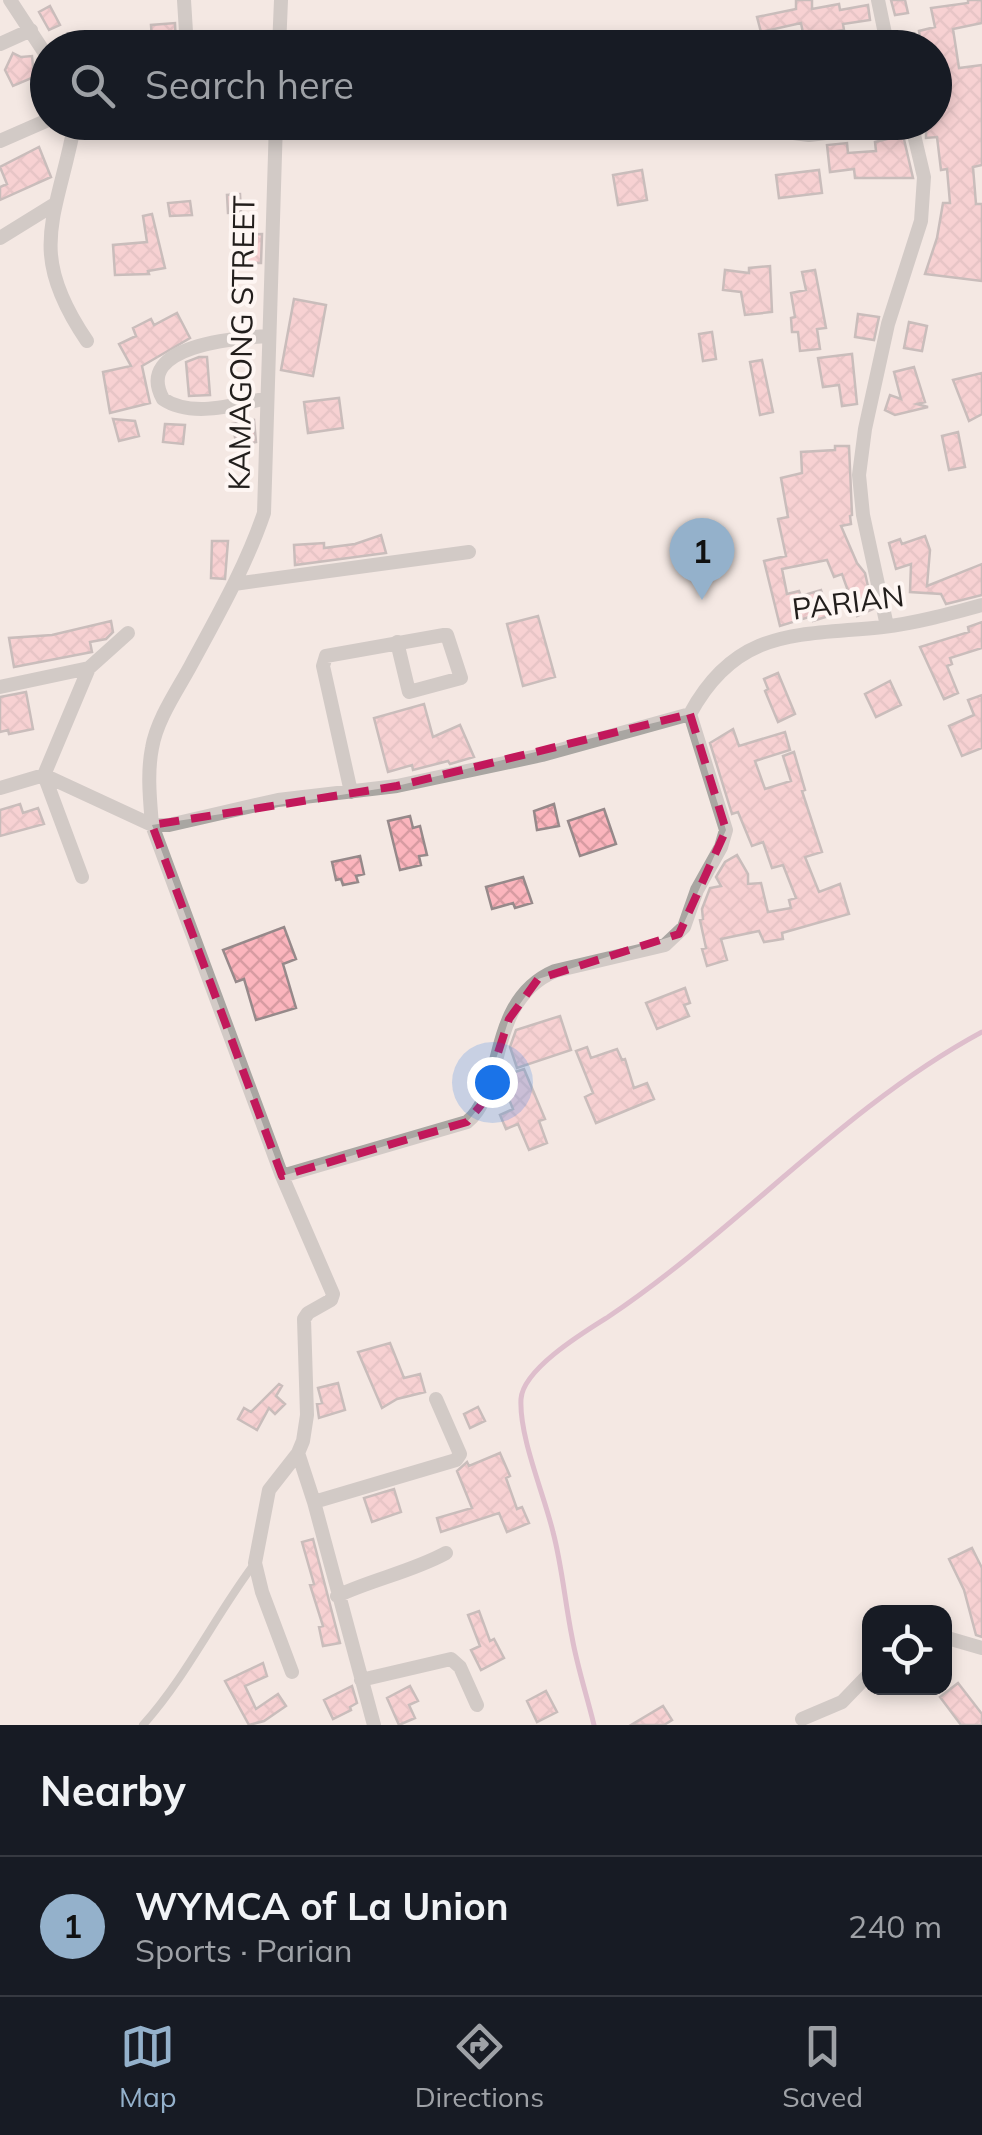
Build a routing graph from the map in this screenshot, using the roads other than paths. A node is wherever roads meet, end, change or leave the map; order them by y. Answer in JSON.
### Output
{"nodes":[{"id":1,"x":10,"y":0,"type":"edge"},
{"id":2,"x":184,"y":0,"type":"edge"},
{"id":3,"x":281,"y":0,"type":"edge"},
{"id":4,"x":878,"y":0,"type":"edge"},
{"id":5,"x":30,"y":30,"type":"joint"},
{"id":6,"x":186,"y":30,"type":"edge"},
{"id":7,"x":280,"y":30,"type":"edge"},
{"id":8,"x":884,"y":30,"type":"edge"},
{"id":9,"x":0,"y":44,"type":"edge"},
{"id":10,"x":30,"y":128,"type":"edge"},
{"id":11,"x":70,"y":140,"type":"edge"},
{"id":12,"x":275,"y":140,"type":"edge"},
{"id":13,"x":915,"y":140,"type":"edge"},
{"id":14,"x":0,"y":141,"type":"edge"},
{"id":15,"x":54,"y":204,"type":"junction"},
{"id":16,"x":0,"y":238,"type":"edge"},
{"id":17,"x":268,"y":336,"type":"junction"},
{"id":18,"x":87,"y":342,"type":"dead end"},
{"id":19,"x":267,"y":398,"type":"junction"},
{"id":20,"x":470,"y":552,"type":"dead end"},
{"id":21,"x":234,"y":584,"type":"junction"},
{"id":22,"x":982,"y":605,"type":"edge"},
{"id":23,"x":887,"y":626,"type":"junction"},
{"id":24,"x":128,"y":633,"type":"dead end"},
{"id":25,"x":397,"y":642,"type":"junction"},
{"id":26,"x":89,"y":668,"type":"junction"},
{"id":27,"x":0,"y":687,"type":"edge"},
{"id":28,"x":690,"y":714,"type":"junction"},
{"id":29,"x":44,"y":775,"type":"junction"},
{"id":30,"x":0,"y":788,"type":"edge"},
{"id":31,"x":350,"y":792,"type":"junction"},
{"id":32,"x":152,"y":825,"type":"junction"},
{"id":33,"x":82,"y":878,"type":"dead end"},
{"id":34,"x":282,"y":1176,"type":"junction"},
{"id":35,"x":436,"y":1399,"type":"dead end"},
{"id":36,"x":298,"y":1454,"type":"junction"},
{"id":37,"x":314,"y":1502,"type":"junction"},
{"id":38,"x":446,"y":1553,"type":"dead end"},
{"id":39,"x":255,"y":1563,"type":"junction"},
{"id":40,"x":337,"y":1596,"type":"junction"},
{"id":41,"x":952,"y":1639,"type":"edge"},
{"id":42,"x":982,"y":1648,"type":"edge"},
{"id":43,"x":292,"y":1672,"type":"dead end"},
{"id":44,"x":361,"y":1680,"type":"junction"},
{"id":45,"x":862,"y":1681,"type":"edge"},
{"id":46,"x":477,"y":1706,"type":"dead end"},
{"id":47,"x":802,"y":1719,"type":"dead end"},
{"id":48,"x":143,"y":1725,"type":"edge"},
{"id":49,"x":374,"y":1725,"type":"edge"}],
"edges":[{"from":1,"to":5,"type":"street"},
{"from":2,"to":6,"type":"street"},
{"from":3,"to":7,"type":"street"},
{"from":4,"to":8,"type":"street"},
{"from":5,"to":9,"type":"street"},
{"from":10,"to":14,"type":"street"},
{"from":11,"to":15,"type":"street"},
{"from":12,"to":17,"type":"street","name":"KAMAGONG STREET"},
{"from":13,"to":23,"type":"street"},
{"from":15,"to":16,"type":"street"},
{"from":15,"to":18,"type":"street"},
{"from":17,"to":19,"type":"street","name":"KAMAGONG STREET"},
{"from":17,"to":19,"type":"street"},
{"from":19,"to":21,"type":"street","name":"KAMAGONG STREET"},
{"from":20,"to":21,"type":"street"},
{"from":21,"to":32,"type":"street","name":"KAMAGONG STREET"},
{"from":22,"to":23,"type":"street","name":"PARIAN"},
{"from":23,"to":28,"type":"street","name":"PARIAN"},
{"from":24,"to":26,"type":"street"},
{"from":25,"to":25,"type":"street"},
{"from":25,"to":31,"type":"street"},
{"from":26,"to":27,"type":"street"},
{"from":26,"to":29,"type":"street"},
{"from":28,"to":31,"type":"street"},
{"from":28,"to":34,"type":"street"},
{"from":29,"to":30,"type":"street"},
{"from":29,"to":32,"type":"street"},
{"from":29,"to":33,"type":"street"},
{"from":31,"to":32,"type":"street"},
{"from":32,"to":34,"type":"street","name":"KAMAGONG STREET"},
{"from":34,"to":36,"type":"street","name":"KAMAGONG STREET"},
{"from":35,"to":37,"type":"street"},
{"from":36,"to":37,"type":"street"},
{"from":36,"to":39,"type":"street"},
{"from":37,"to":40,"type":"street"},
{"from":38,"to":40,"type":"street"},
{"from":39,"to":43,"type":"street"},
{"from":39,"to":48,"type":"lane"},
{"from":40,"to":44,"type":"street"},
{"from":41,"to":42,"type":"street"},
{"from":44,"to":46,"type":"street"},
{"from":44,"to":49,"type":"street"},
{"from":45,"to":47,"type":"street"}]}
